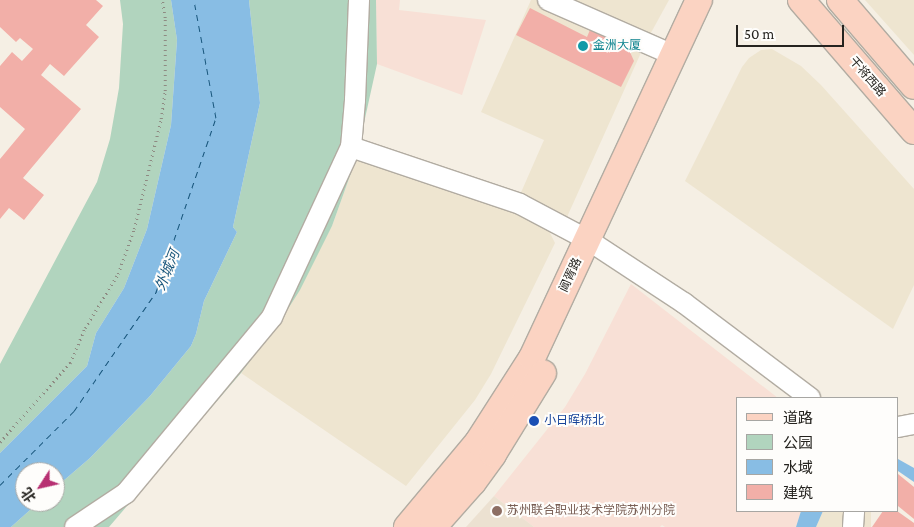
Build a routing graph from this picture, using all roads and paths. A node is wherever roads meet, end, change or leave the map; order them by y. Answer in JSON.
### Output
{"nodes":[{"id":1,"x":162,"y":0,"type":"edge"},
{"id":2,"x":359,"y":0,"type":"edge"},
{"id":3,"x":548,"y":0,"type":"edge"},
{"id":4,"x":699,"y":0,"type":"edge"},
{"id":5,"x":719,"y":0,"type":"edge"},
{"id":6,"x":801,"y":0,"type":"edge"},
{"id":7,"x":840,"y":0,"type":"edge"},
{"id":8,"x":674,"y":55,"type":"junction"},
{"id":9,"x":914,"y":86,"type":"edge"},
{"id":10,"x":914,"y":131,"type":"edge"},
{"id":11,"x":351,"y":147,"type":"junction"},
{"id":12,"x":595,"y":244,"type":"junction"},
{"id":13,"x":809,"y":397,"type":"edge"},
{"id":14,"x":914,"y":424,"type":"edge"},
{"id":15,"x":899,"y":426,"type":"edge"},
{"id":16,"x":0,"y":442,"type":"edge"},
{"id":17,"x":854,"y":512,"type":"edge"},
{"id":18,"x":75,"y":527,"type":"edge"},
{"id":19,"x":407,"y":527,"type":"edge"},
{"id":20,"x":434,"y":527,"type":"edge"},
{"id":21,"x":853,"y":527,"type":"edge"}],
"edges":[{"from":1,"to":16,"type":"path"},
{"from":2,"to":11,"type":"street"},
{"from":3,"to":8,"type":"street"},
{"from":4,"to":8,"type":"main road","name":"阊胥路"},
{"from":5,"to":12,"type":"main road","name":"阊胥路"},
{"from":6,"to":10,"type":"main road","name":"干将西路"},
{"from":7,"to":9,"type":"main road"},
{"from":8,"to":12,"type":"main road","name":"阊胥路"},
{"from":11,"to":12,"type":"street"},
{"from":11,"to":18,"type":"street"},
{"from":12,"to":13,"type":"street"},
{"from":12,"to":19,"type":"main road","name":"阊胥路"},
{"from":12,"to":20,"type":"main road","name":"阊胥路"},
{"from":14,"to":15,"type":"street"},
{"from":17,"to":21,"type":"street"}]}
